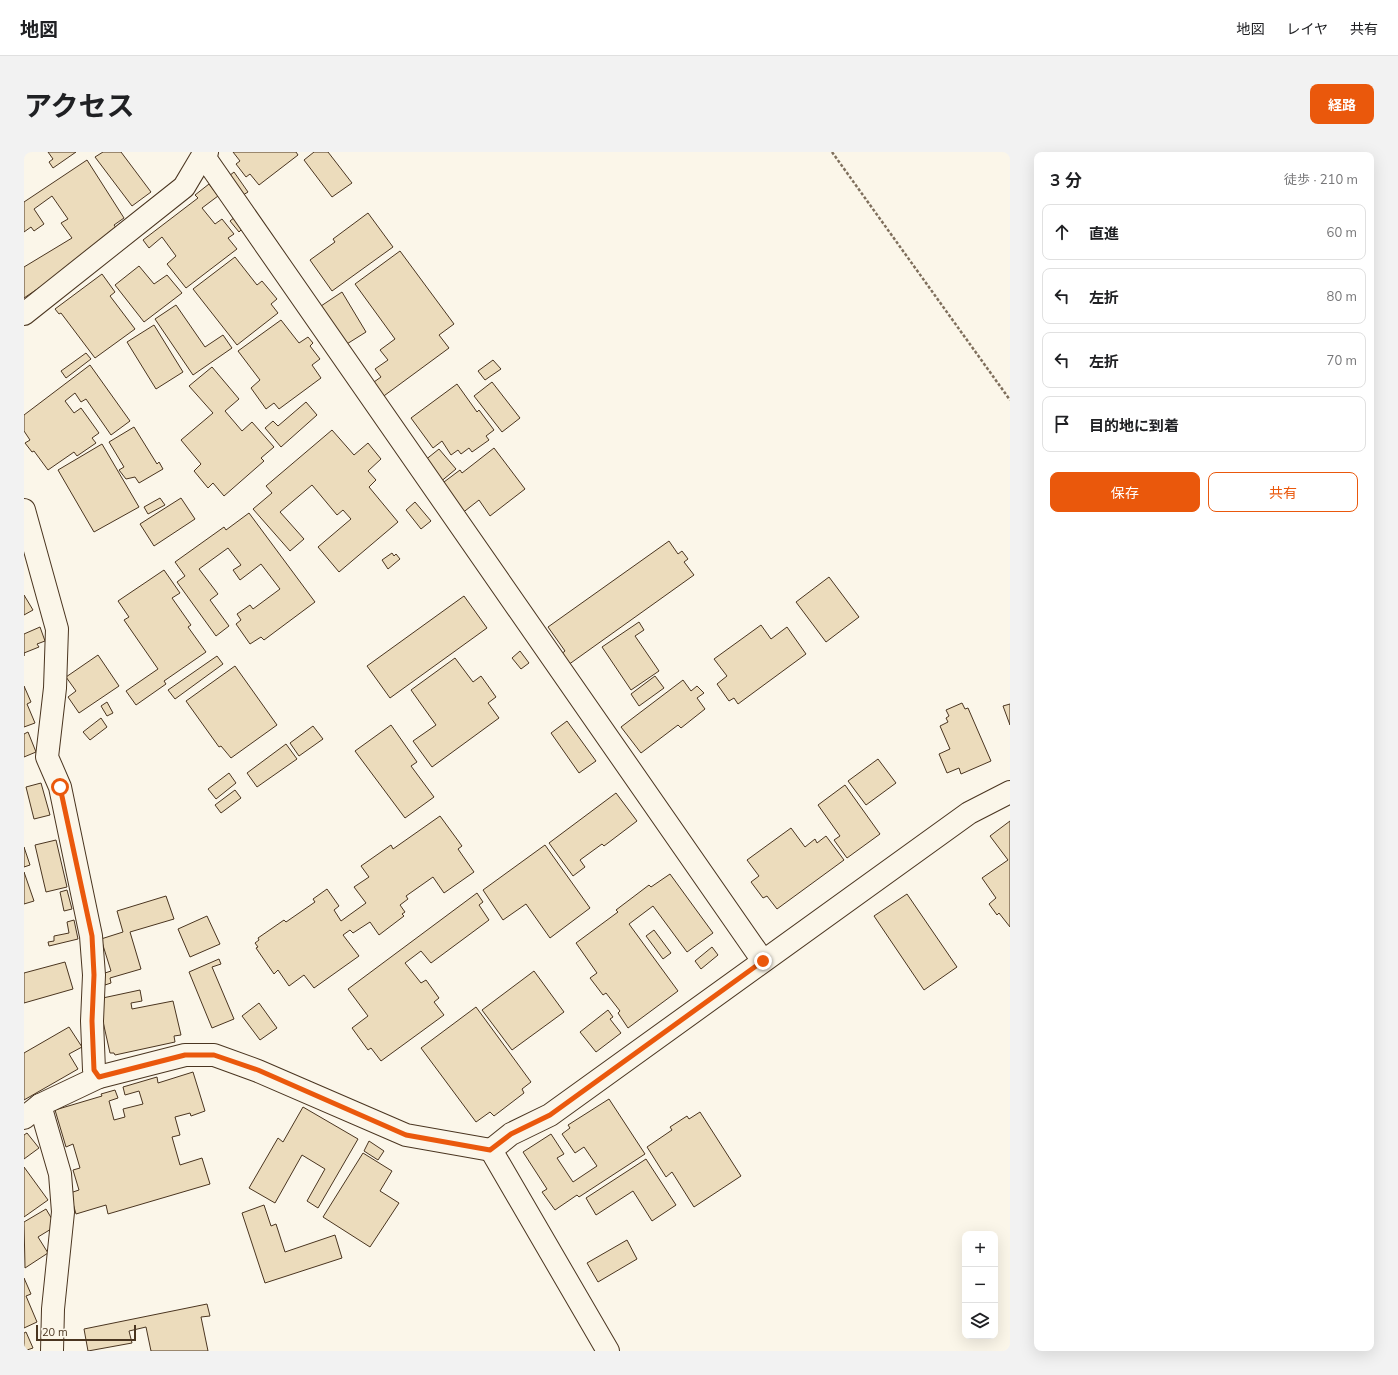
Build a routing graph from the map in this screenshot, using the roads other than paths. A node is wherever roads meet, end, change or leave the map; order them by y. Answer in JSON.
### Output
{"nodes":[{"id":1,"x":205,"y":154,"type":"edge"},
{"id":2,"x":24,"y":314,"type":"edge"},
{"id":3,"x":24,"y":510,"type":"edge"},
{"id":4,"x":1010,"y":792,"type":"edge"},
{"id":5,"x":763,"y":961,"type":"junction"},
{"id":6,"x":99,"y":1077,"type":"junction"},
{"id":7,"x":32,"y":1111,"type":"edge"},
{"id":8,"x":490,"y":1150,"type":"junction"},
{"id":9,"x":52,"y":1351,"type":"edge"},
{"id":10,"x":608,"y":1351,"type":"edge"}],
"edges":[{"from":1,"to":2,"type":"street"},
{"from":1,"to":5,"type":"street"},
{"from":3,"to":6,"type":"street"},
{"from":4,"to":5,"type":"street"},
{"from":5,"to":8,"type":"street"},
{"from":6,"to":7,"type":"street"},
{"from":6,"to":8,"type":"street"},
{"from":7,"to":9,"type":"street"},
{"from":8,"to":10,"type":"street"}]}
